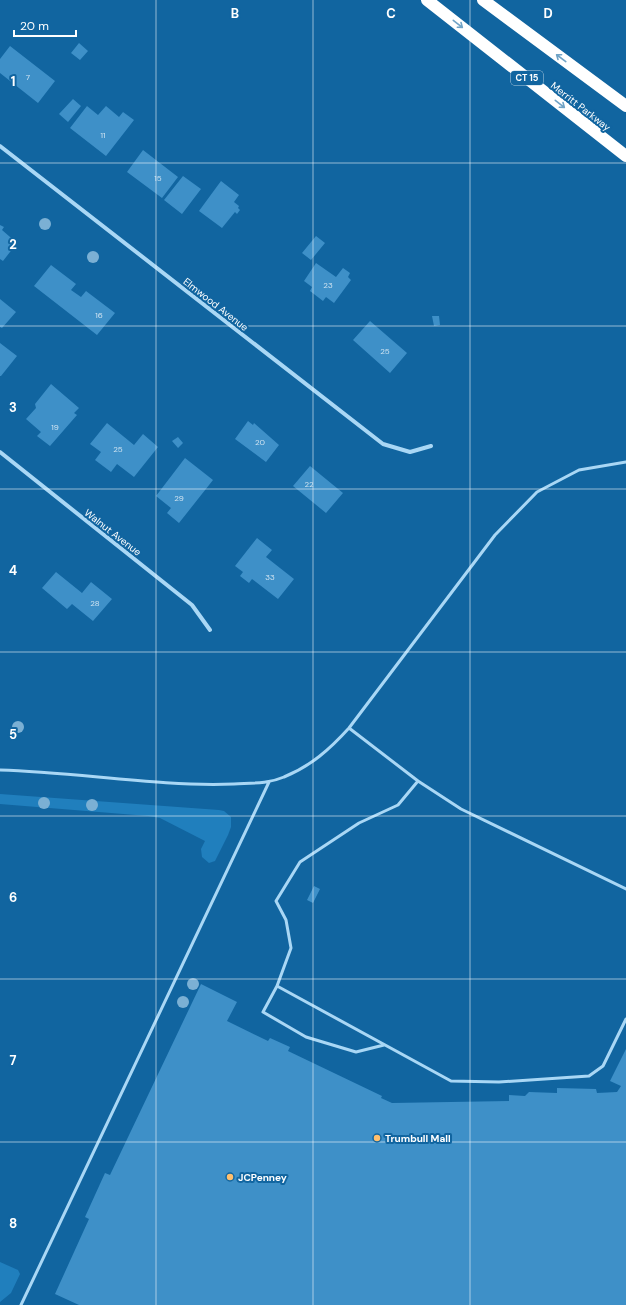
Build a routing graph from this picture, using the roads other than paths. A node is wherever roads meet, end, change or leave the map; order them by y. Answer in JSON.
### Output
{"nodes":[{"id":1,"x":427,"y":0,"type":"edge"},
{"id":2,"x":483,"y":0,"type":"edge"},
{"id":3,"x":626,"y":106,"type":"edge"},
{"id":4,"x":0,"y":146,"type":"edge"},
{"id":5,"x":626,"y":156,"type":"edge"},
{"id":6,"x":431,"y":446,"type":"dead end"},
{"id":7,"x":0,"y":452,"type":"edge"},
{"id":8,"x":626,"y":462,"type":"edge"},
{"id":9,"x":210,"y":630,"type":"dead end"},
{"id":10,"x":349,"y":728,"type":"junction"},
{"id":11,"x":0,"y":770,"type":"edge"},
{"id":12,"x":418,"y":781,"type":"junction"},
{"id":13,"x":269,"y":782,"type":"junction"},
{"id":14,"x":626,"y":889,"type":"edge"},
{"id":15,"x":277,"y":986,"type":"junction"},
{"id":16,"x":626,"y":1019,"type":"edge"},
{"id":17,"x":384,"y":1045,"type":"junction"},
{"id":18,"x":21,"y":1305,"type":"edge"}],
"edges":[{"from":1,"to":5,"type":"highway","name":"Merritt Parkway","number":"CT 15","one_way":true},
{"from":3,"to":2,"type":"highway","one_way":true},
{"from":4,"to":6,"type":"street","name":"Elmwood Avenue"},
{"from":7,"to":9,"type":"street","name":"Walnut Avenue"},
{"from":8,"to":10,"type":"lane"},
{"from":10,"to":12,"type":"lane"},
{"from":10,"to":13,"type":"lane"},
{"from":11,"to":13,"type":"lane"},
{"from":12,"to":14,"type":"lane"},
{"from":12,"to":15,"type":"lane"},
{"from":13,"to":18,"type":"lane"},
{"from":15,"to":17,"type":"lane"},
{"from":15,"to":17,"type":"lane"},
{"from":16,"to":17,"type":"lane"}]}
